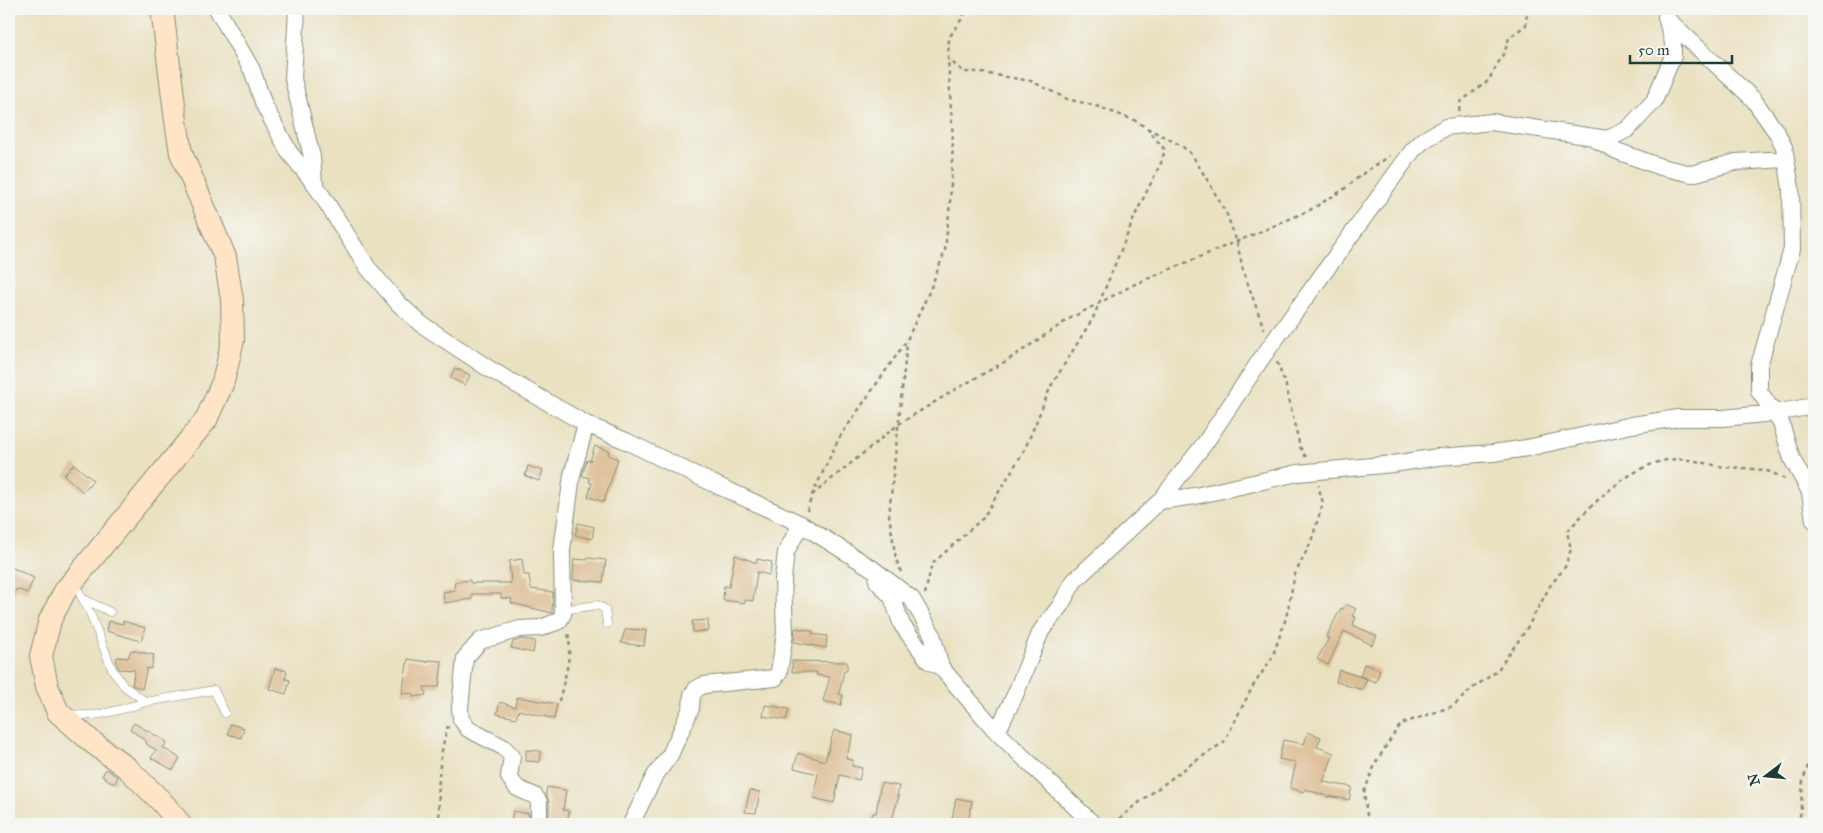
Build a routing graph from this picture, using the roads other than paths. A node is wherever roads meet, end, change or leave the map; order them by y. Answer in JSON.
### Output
{"nodes":[{"id":1,"x":162,"y":9,"type":"edge"},
{"id":2,"x":217,"y":9,"type":"edge"},
{"id":3,"x":297,"y":9,"type":"edge"},
{"id":4,"x":1664,"y":13,"type":"edge"},
{"id":5,"x":1591,"y":136,"type":"junction"},
{"id":6,"x":1786,"y":158,"type":"junction"},
{"id":7,"x":314,"y":184,"type":"junction"},
{"id":8,"x":1814,"y":406,"type":"edge"},
{"id":9,"x":1774,"y":413,"type":"junction"},
{"id":10,"x":586,"y":424,"type":"junction"},
{"id":11,"x":1160,"y":501,"type":"junction"},
{"id":12,"x":1814,"y":520,"type":"edge"},
{"id":13,"x":801,"y":524,"type":"junction"},
{"id":14,"x":846,"y":552,"type":"junction"},
{"id":15,"x":78,"y":590,"type":"junction"},
{"id":16,"x":110,"y":612,"type":"dead end"},
{"id":17,"x":563,"y":612,"type":"junction"},
{"id":18,"x":607,"y":624,"type":"dead end"},
{"id":19,"x":941,"y":667,"type":"junction"},
{"id":20,"x":146,"y":702,"type":"junction"},
{"id":21,"x":58,"y":712,"type":"junction"},
{"id":22,"x":225,"y":713,"type":"dead end"},
{"id":23,"x":997,"y":732,"type":"junction"},
{"id":24,"x":180,"y":824,"type":"edge"},
{"id":25,"x":539,"y":824,"type":"edge"},
{"id":26,"x":631,"y":824,"type":"edge"},
{"id":27,"x":1093,"y":824,"type":"edge"}],
"edges":[{"from":1,"to":15,"type":"street"},
{"from":2,"to":7,"type":"street"},
{"from":3,"to":7,"type":"street"},
{"from":4,"to":5,"type":"street"},
{"from":4,"to":6,"type":"street"},
{"from":5,"to":6,"type":"street"},
{"from":5,"to":11,"type":"street"},
{"from":6,"to":9,"type":"street"},
{"from":7,"to":10,"type":"street"},
{"from":8,"to":9,"type":"street"},
{"from":9,"to":11,"type":"street"},
{"from":9,"to":12,"type":"street"},
{"from":10,"to":13,"type":"street"},
{"from":10,"to":17,"type":"street"},
{"from":11,"to":23,"type":"street"},
{"from":13,"to":14,"type":"street"},
{"from":13,"to":26,"type":"street"},
{"from":14,"to":19,"type":"street"},
{"from":14,"to":19,"type":"street"},
{"from":15,"to":16,"type":"lane"},
{"from":15,"to":20,"type":"lane"},
{"from":15,"to":21,"type":"street"},
{"from":17,"to":18,"type":"lane"},
{"from":17,"to":25,"type":"street"},
{"from":19,"to":23,"type":"street"},
{"from":20,"to":21,"type":"lane"},
{"from":20,"to":22,"type":"lane"},
{"from":21,"to":24,"type":"street"},
{"from":23,"to":27,"type":"street"}]}
